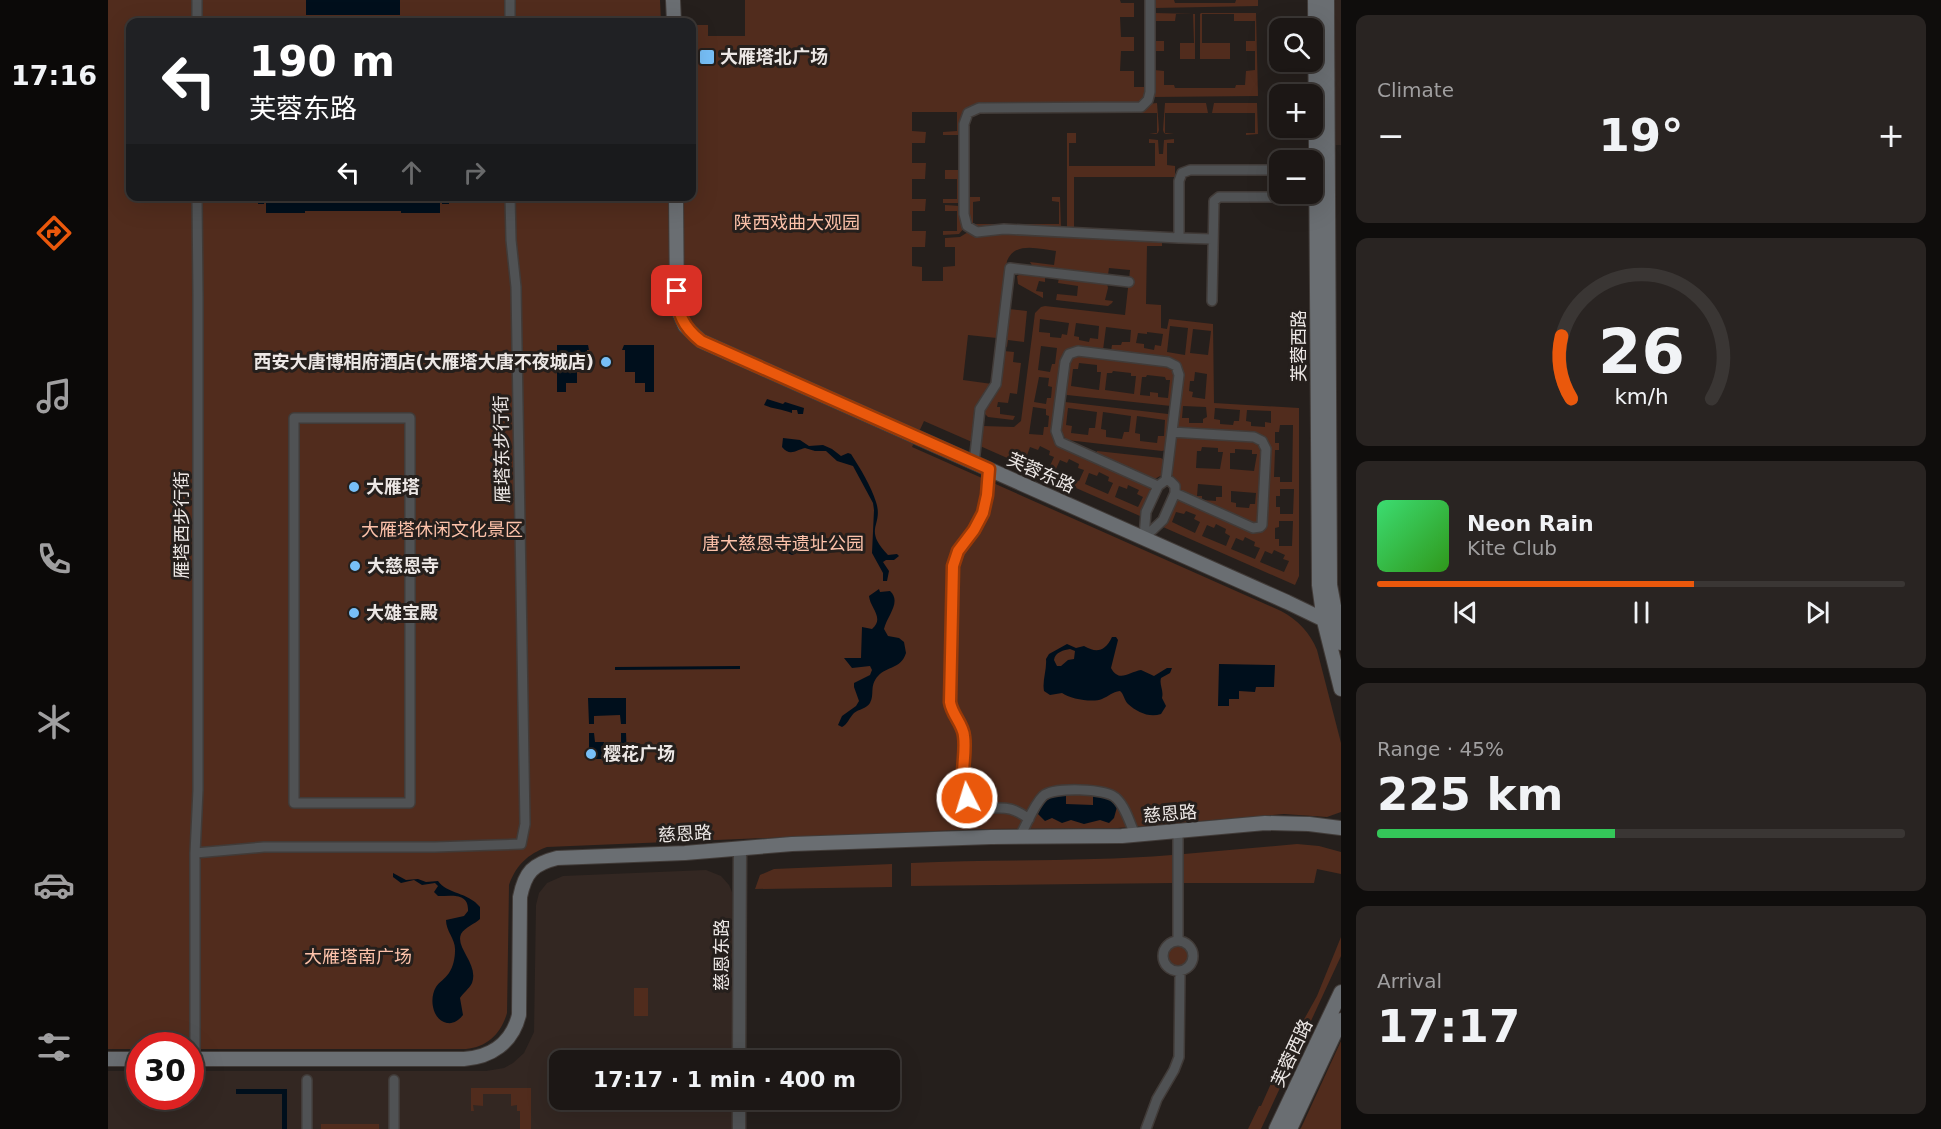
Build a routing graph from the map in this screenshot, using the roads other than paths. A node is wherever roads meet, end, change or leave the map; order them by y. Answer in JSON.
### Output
{"nodes":[{"id":1,"x":196,"y":0,"type":"edge"},
{"id":2,"x":510,"y":0,"type":"edge"},
{"id":3,"x":673,"y":0,"type":"edge"},
{"id":4,"x":1150,"y":0,"type":"edge"},
{"id":5,"x":1315,"y":0,"type":"edge"},
{"id":6,"x":1327,"y":0,"type":"edge"},
{"id":7,"x":196,"y":18,"type":"edge"},
{"id":8,"x":510,"y":18,"type":"edge"},
{"id":9,"x":674,"y":18,"type":"edge"},
{"id":10,"x":1318,"y":150,"type":"edge"},
{"id":11,"x":1320,"y":150,"type":"edge"},
{"id":12,"x":1269,"y":170,"type":"edge"},
{"id":13,"x":1269,"y":197,"type":"edge"},
{"id":14,"x":196,"y":201,"type":"edge"},
{"id":15,"x":510,"y":201,"type":"edge"},
{"id":16,"x":676,"y":201,"type":"edge"},
{"id":17,"x":1322,"y":204,"type":"edge"},
{"id":18,"x":1322,"y":204,"type":"edge"},
{"id":19,"x":1179,"y":238,"type":"junction"},
{"id":20,"x":1212,"y":239,"type":"junction"},
{"id":21,"x":1129,"y":282,"type":"dead end"},
{"id":22,"x":1212,"y":301,"type":"dead end"},
{"id":23,"x":410,"y":418,"type":"joint"},
{"id":24,"x":1172,"y":432,"type":"junction"},
{"id":25,"x":974,"y":463,"type":"junction"},
{"id":26,"x":989,"y":469,"type":"junction"},
{"id":27,"x":1162,"y":483,"type":"junction"},
{"id":28,"x":1175,"y":493,"type":"junction"},
{"id":29,"x":1144,"y":538,"type":"junction"},
{"id":30,"x":1324,"y":619,"type":"junction"},
{"id":31,"x":1339,"y":627,"type":"edge"},
{"id":32,"x":1341,"y":643,"type":"edge"},
{"id":33,"x":1341,"y":689,"type":"edge"},
{"id":34,"x":1029,"y":819,"type":"junction"},
{"id":35,"x":1341,"y":828,"type":"edge"},
{"id":36,"x":1178,"y":831,"type":"junction"},
{"id":37,"x":1135,"y":835,"type":"junction"},
{"id":38,"x":1020,"y":836,"type":"junction"},
{"id":39,"x":740,"y":849,"type":"junction"},
{"id":40,"x":195,"y":853,"type":"junction"},
{"id":41,"x":1178,"y":941,"type":"junction"},
{"id":42,"x":1180,"y":971,"type":"junction"},
{"id":43,"x":1341,"y":992,"type":"edge"},
{"id":44,"x":1341,"y":1020,"type":"edge"},
{"id":45,"x":193,"y":1032,"type":"edge"},
{"id":46,"x":740,"y":1050,"type":"edge"},
{"id":47,"x":108,"y":1059,"type":"edge"},
{"id":48,"x":126,"y":1059,"type":"edge"},
{"id":49,"x":204,"y":1059,"type":"edge"},
{"id":50,"x":307,"y":1080,"type":"dead end"},
{"id":51,"x":394,"y":1080,"type":"dead end"},
{"id":52,"x":739,"y":1110,"type":"edge"},
{"id":53,"x":307,"y":1129,"type":"edge"},
{"id":54,"x":394,"y":1129,"type":"edge"},
{"id":55,"x":739,"y":1129,"type":"edge"},
{"id":56,"x":1146,"y":1129,"type":"edge"},
{"id":57,"x":1276,"y":1129,"type":"edge"},
{"id":58,"x":1290,"y":1129,"type":"edge"}],
"edges":[{"from":1,"to":7,"type":"street"},
{"from":2,"to":8,"type":"street"},
{"from":3,"to":9,"type":"main road"},
{"from":4,"to":19,"type":"street"},
{"from":5,"to":10,"type":"main road","name":"芙蓉西路"},
{"from":6,"to":11,"type":"main road","name":"芙蓉西路"},
{"from":12,"to":19,"type":"street"},
{"from":13,"to":20,"type":"street"},
{"from":14,"to":40,"type":"street","name":"雁塔西步行街"},
{"from":15,"to":40,"type":"street","name":"雁塔东步行街"},
{"from":16,"to":25,"type":"main road","name":"芙蓉东路"},
{"from":17,"to":30,"type":"main road","name":"芙蓉西路"},
{"from":18,"to":31,"type":"main road","name":"芙蓉西路"},
{"from":19,"to":20,"type":"street"},
{"from":20,"to":22,"type":"street"},
{"from":21,"to":25,"type":"street"},
{"from":23,"to":23,"type":"street"},
{"from":24,"to":27,"type":"street"},
{"from":24,"to":27,"type":"street"},
{"from":24,"to":28,"type":"street"},
{"from":25,"to":26,"type":"main road","name":"芙蓉东路"},
{"from":26,"to":29,"type":"main road","name":"芙蓉东路"},
{"from":26,"to":34,"type":"street"},
{"from":27,"to":28,"type":"street"},
{"from":27,"to":29,"type":"street"},
{"from":28,"to":29,"type":"street"},
{"from":29,"to":30,"type":"main road","name":"芙蓉东路"},
{"from":30,"to":31,"type":"main road","name":"芙蓉东路"},
{"from":30,"to":33,"type":"main road","name":"芙蓉西路"},
{"from":31,"to":32,"type":"main road","name":"芙蓉西路"},
{"from":34,"to":37,"type":"street"},
{"from":34,"to":38,"type":"street"},
{"from":35,"to":36,"type":"main road","name":"慈恩路"},
{"from":36,"to":37,"type":"main road","name":"慈恩路"},
{"from":36,"to":41,"type":"street"},
{"from":37,"to":38,"type":"main road","name":"慈恩路"},
{"from":38,"to":39,"type":"main road","name":"慈恩路"},
{"from":39,"to":46,"type":"street","name":"慈恩东路"},
{"from":39,"to":49,"type":"main road","name":"慈恩路"},
{"from":40,"to":45,"type":"street","name":"雁塔西步行街"},
{"from":41,"to":42,"type":"street"},
{"from":41,"to":42,"type":"street"},
{"from":42,"to":56,"type":"street"},
{"from":43,"to":57,"type":"main road","name":"芙蓉西路"},
{"from":44,"to":58,"type":"main road","name":"芙蓉西路"},
{"from":47,"to":48,"type":"main road"},
{"from":50,"to":53,"type":"street"},
{"from":51,"to":54,"type":"street"},
{"from":52,"to":55,"type":"street"}]}
